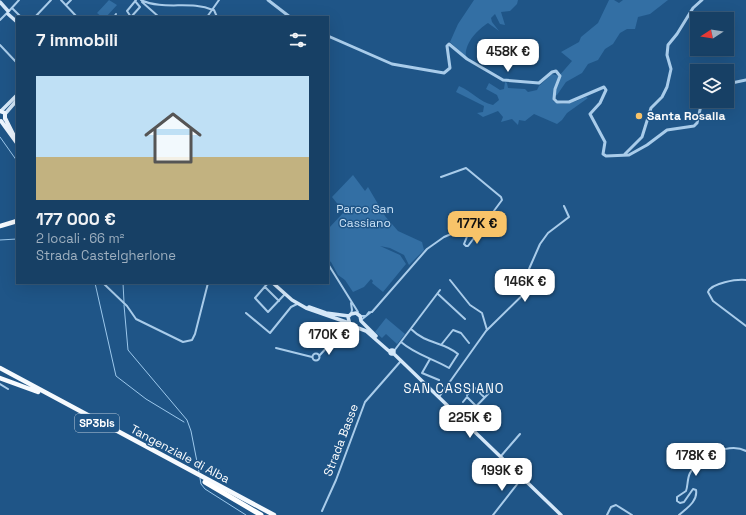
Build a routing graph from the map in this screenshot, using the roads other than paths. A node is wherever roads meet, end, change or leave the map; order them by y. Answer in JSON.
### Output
{"nodes":[{"id":1,"x":19,"y":0,"type":"edge"},
{"id":2,"x":51,"y":0,"type":"edge"},
{"id":3,"x":61,"y":0,"type":"edge"},
{"id":4,"x":71,"y":0,"type":"edge"},
{"id":5,"x":136,"y":0,"type":"edge"},
{"id":6,"x":141,"y":0,"type":"edge"},
{"id":7,"x":218,"y":0,"type":"edge"},
{"id":8,"x":268,"y":0,"type":"edge"},
{"id":9,"x":702,"y":0,"type":"edge"},
{"id":10,"x":0,"y":4,"type":"edge"},
{"id":11,"x":66,"y":5,"type":"junction"},
{"id":12,"x":213,"y":9,"type":"junction"},
{"id":13,"x":9,"y":12,"type":"junction"},
{"id":14,"x":19,"y":16,"type":"edge"},
{"id":15,"x":36,"y":16,"type":"edge"},
{"id":16,"x":75,"y":16,"type":"edge"},
{"id":17,"x":130,"y":16,"type":"edge"},
{"id":18,"x":132,"y":16,"type":"edge"},
{"id":19,"x":158,"y":16,"type":"edge"},
{"id":20,"x":208,"y":16,"type":"edge"},
{"id":21,"x":216,"y":16,"type":"edge"},
{"id":22,"x":289,"y":16,"type":"edge"},
{"id":23,"x":0,"y":20,"type":"edge"},
{"id":24,"x":16,"y":20,"type":"edge"},
{"id":25,"x":329,"y":36,"type":"edge"},
{"id":26,"x":0,"y":44,"type":"edge"},
{"id":27,"x":16,"y":62,"type":"edge"},
{"id":28,"x":746,"y":80,"type":"edge"},
{"id":29,"x":734,"y":83,"type":"edge"},
{"id":30,"x":16,"y":96,"type":"edge"},
{"id":31,"x":16,"y":101,"type":"edge"},
{"id":32,"x":700,"y":108,"type":"edge"},
{"id":33,"x":0,"y":111,"type":"edge"},
{"id":34,"x":5,"y":116,"type":"junction"},
{"id":35,"x":0,"y":121,"type":"edge"},
{"id":36,"x":16,"y":141,"type":"edge"},
{"id":37,"x":16,"y":142,"type":"edge"},
{"id":38,"x":625,"y":154,"type":"junction"},
{"id":39,"x":441,"y":177,"type":"dead end"},
{"id":40,"x":564,"y":206,"type":"dead end"},
{"id":41,"x":16,"y":220,"type":"edge"},
{"id":42,"x":0,"y":225,"type":"edge"},
{"id":43,"x":329,"y":266,"type":"edge"},
{"id":44,"x":450,"y":280,"type":"dead end"},
{"id":45,"x":746,"y":280,"type":"edge"},
{"id":46,"x":104,"y":284,"type":"edge"},
{"id":47,"x":208,"y":284,"type":"edge"},
{"id":48,"x":267,"y":284,"type":"edge"},
{"id":49,"x":275,"y":284,"type":"edge"},
{"id":50,"x":275,"y":284,"type":"edge"},
{"id":51,"x":265,"y":287,"type":"junction"},
{"id":52,"x":440,"y":290,"type":"dead end"},
{"id":53,"x":285,"y":294,"type":"junction"},
{"id":54,"x":438,"y":294,"type":"junction"},
{"id":55,"x":292,"y":300,"type":"junction"},
{"id":56,"x":350,"y":300,"type":"junction"},
{"id":57,"x":279,"y":301,"type":"junction"},
{"id":58,"x":298,"y":304,"type":"junction"},
{"id":59,"x":291,"y":307,"type":"junction"},
{"id":60,"x":246,"y":313,"type":"dead end"},
{"id":61,"x":350,"y":315,"type":"junction"},
{"id":62,"x":360,"y":318,"type":"junction"},
{"id":63,"x":465,"y":319,"type":"dead end"},
{"id":64,"x":349,"y":324,"type":"junction"},
{"id":65,"x":356,"y":326,"type":"junction"},
{"id":66,"x":746,"y":326,"type":"edge"},
{"id":67,"x":411,"y":329,"type":"junction"},
{"id":68,"x":487,"y":330,"type":"junction"},
{"id":69,"x":401,"y":342,"type":"junction"},
{"id":70,"x":469,"y":343,"type":"dead end"},
{"id":71,"x":441,"y":345,"type":"junction"},
{"id":72,"x":276,"y":348,"type":"dead end"},
{"id":73,"x":392,"y":351,"type":"junction"},
{"id":74,"x":319,"y":356,"type":"junction"},
{"id":75,"x":312,"y":357,"type":"junction"},
{"id":76,"x":430,"y":359,"type":"junction"},
{"id":77,"x":400,"y":362,"type":"junction"},
{"id":78,"x":1,"y":369,"type":"edge"},
{"id":79,"x":0,"y":378,"type":"edge"},
{"id":80,"x":439,"y":380,"type":"dead end"},
{"id":81,"x":0,"y":384,"type":"edge"},
{"id":82,"x":8,"y":389,"type":"dead end"},
{"id":83,"x":38,"y":392,"type":"junction"},
{"id":84,"x":489,"y":393,"type":"dead end"},
{"id":85,"x":466,"y":395,"type":"dead end"},
{"id":86,"x":484,"y":397,"type":"junction"},
{"id":87,"x":438,"y":398,"type":"junction"},
{"id":88,"x":463,"y":402,"type":"dead end"},
{"id":89,"x":476,"y":406,"type":"junction"},
{"id":90,"x":462,"y":421,"type":"junction"},
{"id":91,"x":520,"y":434,"type":"dead end"},
{"id":92,"x":746,"y":451,"type":"edge"},
{"id":93,"x":500,"y":457,"type":"junction"},
{"id":94,"x":193,"y":474,"type":"junction"},
{"id":95,"x":522,"y":478,"type":"junction"},
{"id":96,"x":204,"y":480,"type":"junction"},
{"id":97,"x":246,"y":501,"type":"junction"},
{"id":98,"x":322,"y":511,"type":"dead end"},
{"id":99,"x":256,"y":515,"type":"edge"},
{"id":100,"x":261,"y":515,"type":"edge"},
{"id":101,"x":267,"y":515,"type":"edge"},
{"id":102,"x":274,"y":515,"type":"edge"},
{"id":103,"x":493,"y":515,"type":"edge"},
{"id":104,"x":561,"y":515,"type":"edge"},
{"id":105,"x":606,"y":515,"type":"edge"},
{"id":106,"x":632,"y":515,"type":"edge"},
{"id":107,"x":679,"y":515,"type":"edge"}],
"edges":[{"from":1,"to":13,"type":"street"},
{"from":2,"to":15,"type":"street"},
{"from":3,"to":11,"type":"street"},
{"from":4,"to":11,"type":"street"},
{"from":5,"to":17,"type":"street"},
{"from":5,"to":18,"type":"street"},
{"from":6,"to":12,"type":"street"},
{"from":6,"to":19,"type":"street"},
{"from":7,"to":12,"type":"street"},
{"from":8,"to":22,"type":"street"},
{"from":9,"to":38,"type":"street"},
{"from":10,"to":13,"type":"main road"},
{"from":11,"to":16,"type":"street"},
{"from":12,"to":20,"type":"street"},
{"from":12,"to":21,"type":"street"},
{"from":13,"to":14,"type":"street"},
{"from":13,"to":23,"type":"street"},
{"from":13,"to":24,"type":"main road"},
{"from":25,"to":38,"type":"street"},
{"from":26,"to":27,"type":"street"},
{"from":28,"to":29,"type":"street"},
{"from":30,"to":33,"type":"main road"},
{"from":31,"to":34,"type":"main road"},
{"from":32,"to":38,"type":"street"},
{"from":33,"to":34,"type":"main road"},
{"from":34,"to":35,"type":"main road"},
{"from":34,"to":36,"type":"main road"},
{"from":35,"to":37,"type":"main road"},
{"from":39,"to":62,"type":"street"},
{"from":40,"to":68,"type":"street"},
{"from":41,"to":42,"type":"highway"},
{"from":43,"to":56,"type":"street"},
{"from":44,"to":68,"type":"street"},
{"from":45,"to":66,"type":"street"},
{"from":46,"to":47,"type":"street"},
{"from":48,"to":51,"type":"street"},
{"from":49,"to":53,"type":"main road"},
{"from":50,"to":61,"type":"main road"},
{"from":51,"to":57,"type":"street"},
{"from":51,"to":57,"type":"street"},
{"from":52,"to":54,"type":"street"},
{"from":53,"to":55,"type":"main road"},
{"from":53,"to":57,"type":"street"},
{"from":54,"to":63,"type":"street"},
{"from":54,"to":67,"type":"street"},
{"from":55,"to":58,"type":"main road"},
{"from":55,"to":59,"type":"street"},
{"from":56,"to":61,"type":"street"},
{"from":56,"to":62,"type":"street"},
{"from":58,"to":59,"type":"street"},
{"from":58,"to":64,"type":"main road"},
{"from":59,"to":60,"type":"street"},
{"from":61,"to":62,"type":"main road"},
{"from":61,"to":64,"type":"main road"},
{"from":62,"to":65,"type":"main road"},
{"from":62,"to":73,"type":"main road"},
{"from":64,"to":65,"type":"main road"},
{"from":64,"to":74,"type":"street"},
{"from":65,"to":73,"type":"main road"},
{"from":67,"to":69,"type":"street"},
{"from":67,"to":71,"type":"street"},
{"from":68,"to":87,"type":"street"},
{"from":69,"to":73,"type":"street"},
{"from":69,"to":76,"type":"street"},
{"from":70,"to":71,"type":"street"},
{"from":71,"to":76,"type":"street"},
{"from":72,"to":75,"type":"street"},
{"from":73,"to":77,"type":"main road"},
{"from":74,"to":75,"type":"street"},
{"from":74,"to":75,"type":"street"},
{"from":76,"to":80,"type":"street"},
{"from":77,"to":87,"type":"main road"},
{"from":77,"to":98,"type":"street","name":"Strada Basse"},
{"from":78,"to":83,"type":"highway","name":"Tangenziale di Alba","number":"SP3bis"},
{"from":78,"to":94,"type":"highway","name":"Tangenziale di Alba","number":"SP3bis"},
{"from":79,"to":83,"type":"highway"},
{"from":81,"to":82,"type":"street"},
{"from":83,"to":94,"type":"highway","name":"Tangenziale di Alba","number":"SP3bis"},
{"from":84,"to":86,"type":"street"},
{"from":85,"to":86,"type":"street"},
{"from":86,"to":89,"type":"street"},
{"from":87,"to":90,"type":"main road"},
{"from":88,"to":89,"type":"street"},
{"from":89,"to":90,"type":"street"},
{"from":90,"to":93,"type":"main road"},
{"from":91,"to":93,"type":"street"},
{"from":92,"to":107,"type":"street"},
{"from":93,"to":95,"type":"main road"},
{"from":94,"to":96,"type":"highway","name":"Tangenziale di Alba","number":"SP3bis"},
{"from":95,"to":103,"type":"street"},
{"from":95,"to":104,"type":"main road"},
{"from":96,"to":97,"type":"highway","name":"Tangenziale di Alba","number":"SP3bis"},
{"from":96,"to":99,"type":"highway"},
{"from":96,"to":100,"type":"highway"},
{"from":97,"to":101,"type":"highway"},
{"from":97,"to":102,"type":"highway","number":"SP3bis"},
{"from":105,"to":106,"type":"street"}]}
